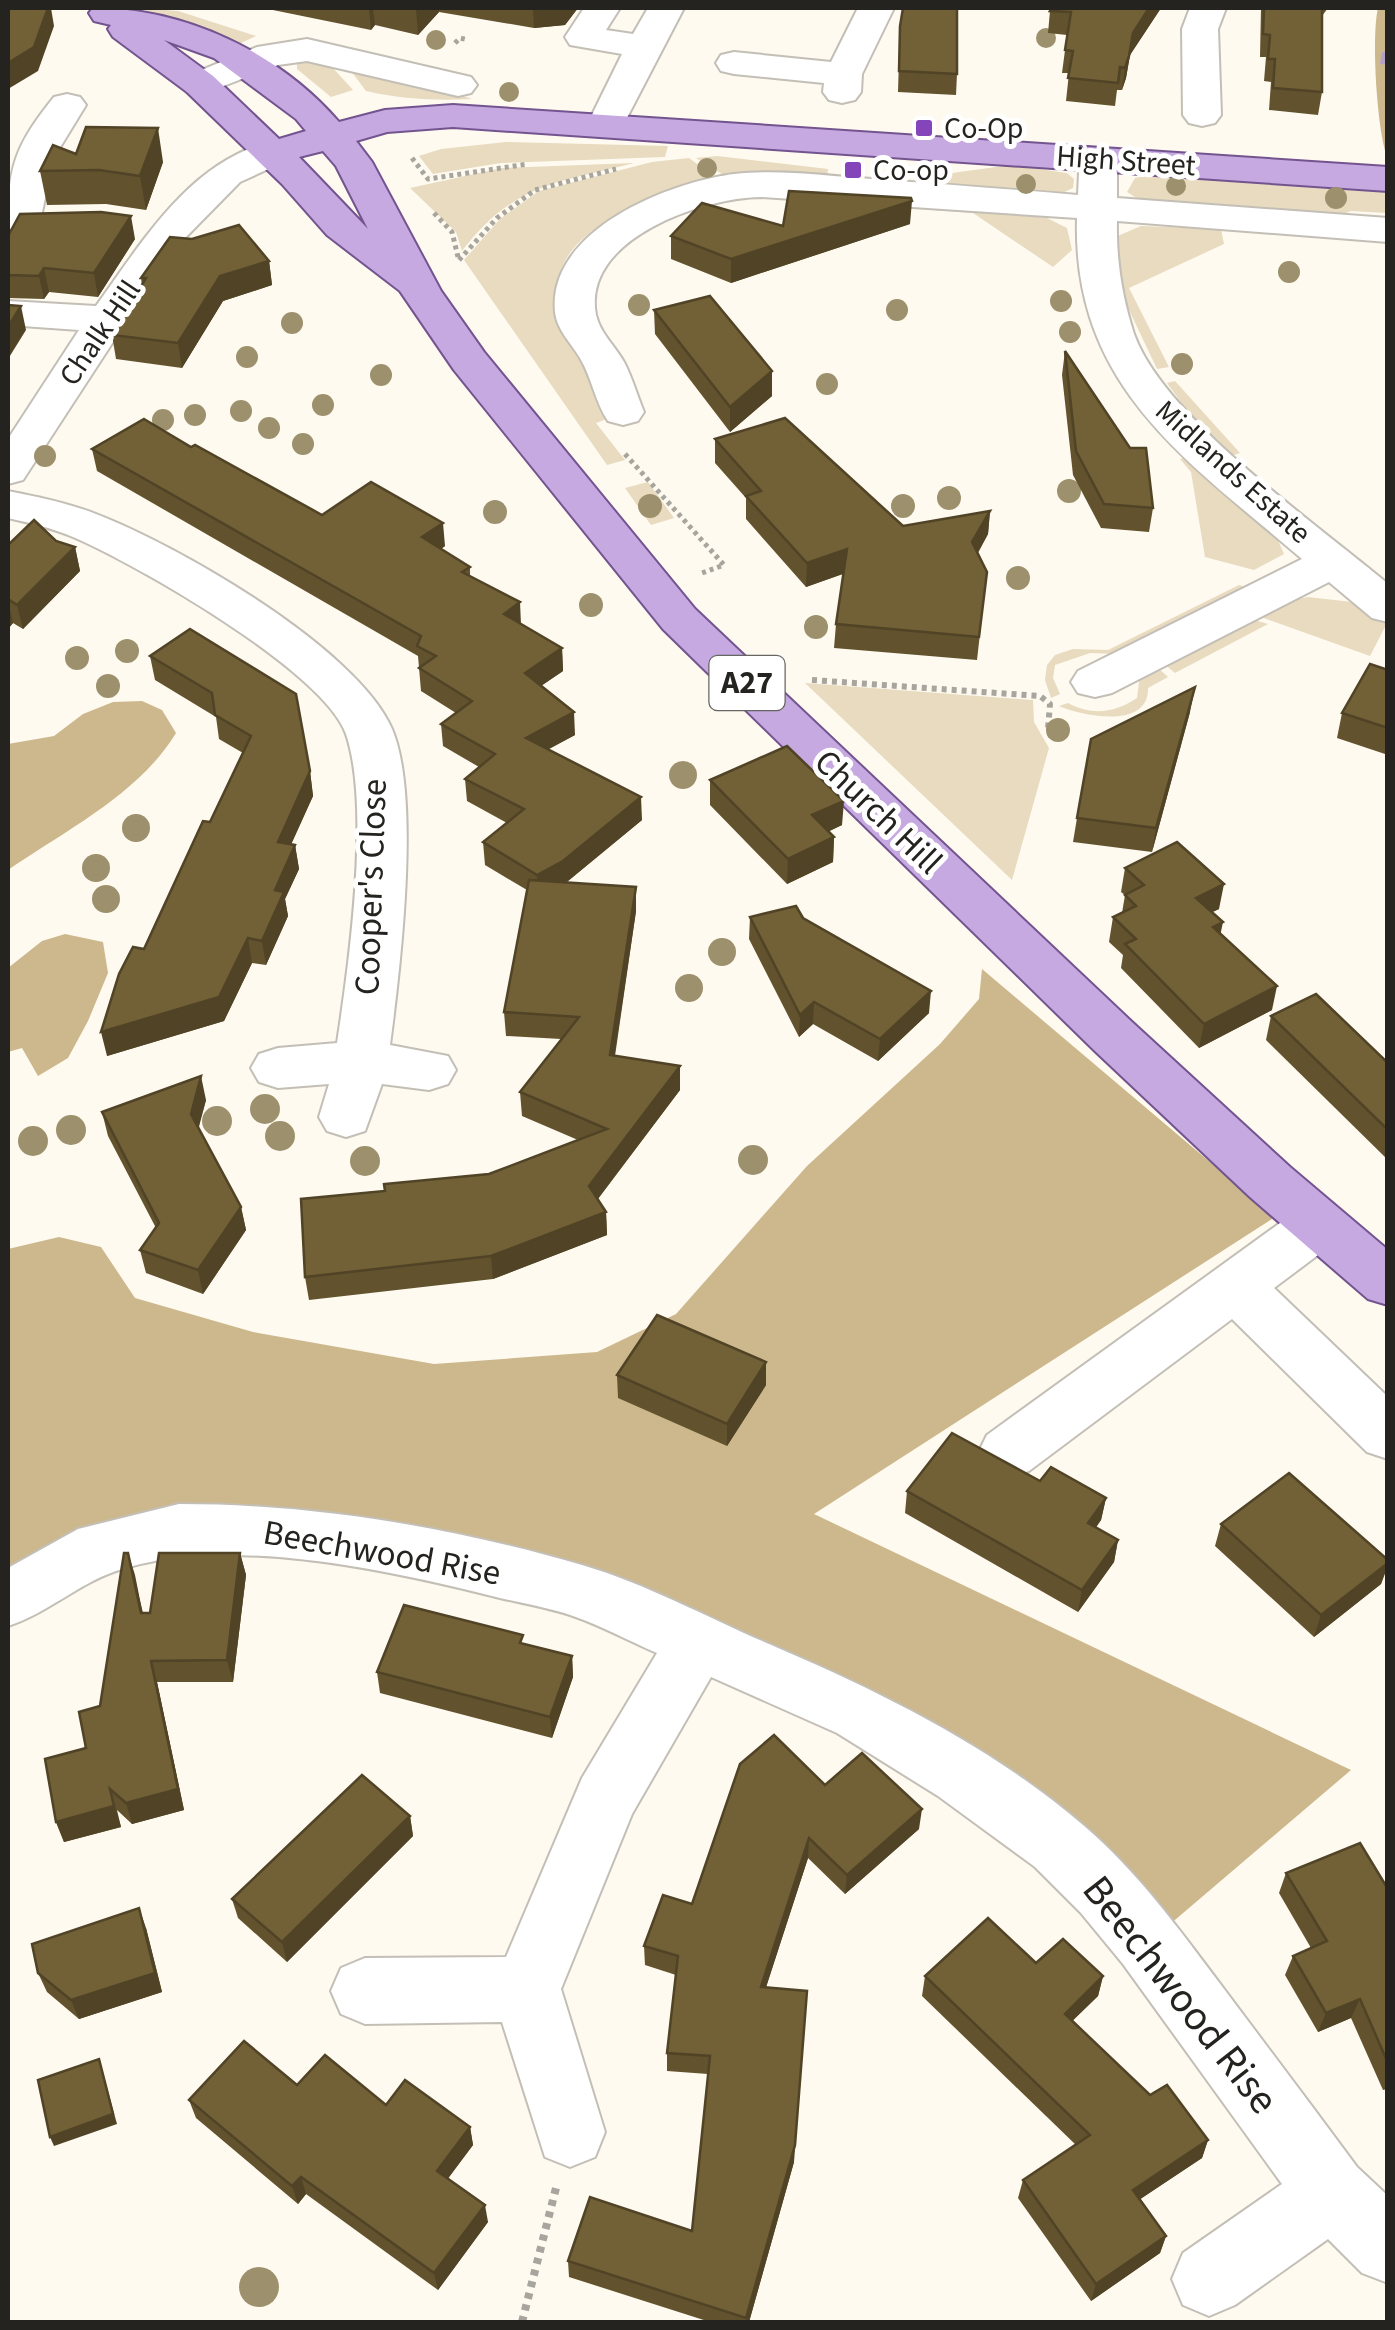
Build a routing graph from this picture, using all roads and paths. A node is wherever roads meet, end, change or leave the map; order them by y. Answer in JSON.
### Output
{"nodes":[{"id":1,"x":666,"y":8,"type":"edge"},
{"id":2,"x":876,"y":8,"type":"edge"},
{"id":3,"x":1208,"y":8,"type":"edge"},
{"id":4,"x":102,"y":10,"type":"edge"},
{"id":5,"x":582,"y":31,"type":"edge"},
{"id":6,"x":646,"y":47,"type":"junction"},
{"id":7,"x":734,"y":63,"type":"dead end"},
{"id":8,"x":249,"y":64,"type":"junction"},
{"id":9,"x":200,"y":84,"type":"junction"},
{"id":10,"x":458,"y":85,"type":"dead end"},
{"id":11,"x":1213,"y":96,"type":"dead end"},
{"id":12,"x":67,"y":105,"type":"dead end"},
{"id":13,"x":606,"y":125,"type":"junction"},
{"id":14,"x":343,"y":148,"type":"junction"},
{"id":15,"x":1099,"y":160,"type":"junction"},
{"id":16,"x":284,"y":164,"type":"junction"},
{"id":17,"x":632,"y":165,"type":"dead end"},
{"id":18,"x":1388,"y":179,"type":"edge"},
{"id":19,"x":1094,"y":208,"type":"junction"},
{"id":20,"x":27,"y":222,"type":"edge"},
{"id":21,"x":1388,"y":230,"type":"edge"},
{"id":22,"x":459,"y":260,"type":"dead end"},
{"id":23,"x":422,"y":292,"type":"junction"},
{"id":24,"x":8,"y":314,"type":"edge"},
{"id":25,"x":107,"y":319,"type":"junction"},
{"id":26,"x":623,"y":412,"type":"joint"},
{"id":27,"x":8,"y":471,"type":"edge"},
{"id":28,"x":8,"y":505,"type":"edge"},
{"id":29,"x":1332,"y":562,"type":"junction"},
{"id":30,"x":704,"y":588,"type":"dead end"},
{"id":31,"x":1388,"y":608,"type":"edge"},
{"id":32,"x":1095,"y":682,"type":"dead end"},
{"id":33,"x":753,"y":688,"type":"junction"},
{"id":34,"x":1052,"y":739,"type":"dead end"},
{"id":35,"x":361,"y":1060,"type":"junction"},
{"id":36,"x":278,"y":1068,"type":"dead end"},
{"id":37,"x":429,"y":1070,"type":"dead end"},
{"id":38,"x":346,"y":1117,"type":"dead end"},
{"id":39,"x":1318,"y":1225,"type":"junction"},
{"id":40,"x":1388,"y":1283,"type":"edge"},
{"id":41,"x":1236,"y":1288,"type":"junction"},
{"id":42,"x":1388,"y":1434,"type":"edge"},
{"id":43,"x":1008,"y":1453,"type":"dead end"},
{"id":44,"x":8,"y":1598,"type":"edge"},
{"id":45,"x":699,"y":1640,"type":"junction"},
{"id":46,"x":527,"y":1989,"type":"junction"},
{"id":47,"x":365,"y":1991,"type":"dead end"},
{"id":48,"x":570,"y":2132,"type":"joint"},
{"id":49,"x":1332,"y":2192,"type":"junction"},
{"id":50,"x":1388,"y":2247,"type":"edge"},
{"id":51,"x":1209,"y":2278,"type":"dead end"},
{"id":52,"x":522,"y":2322,"type":"edge"}],
"edges":[{"from":1,"to":6,"type":"street"},
{"from":2,"to":7,"type":"street"},
{"from":3,"to":11,"type":"street"},
{"from":4,"to":8,"type":"main road","number":"A27"},
{"from":4,"to":9,"type":"main road","number":"A27"},
{"from":5,"to":6,"type":"street"},
{"from":6,"to":13,"type":"street"},
{"from":8,"to":9,"type":"street"},
{"from":8,"to":10,"type":"street"},
{"from":8,"to":14,"type":"main road","number":"A27"},
{"from":9,"to":16,"type":"main road","number":"A27"},
{"from":12,"to":20,"type":"street"},
{"from":13,"to":14,"type":"main road","name":"High Street"},
{"from":13,"to":15,"type":"main road","name":"High Street"},
{"from":14,"to":16,"type":"main road","name":"High Street"},
{"from":14,"to":23,"type":"main road","name":"Church Hill","number":"A27"},
{"from":15,"to":18,"type":"main road","name":"High Street"},
{"from":15,"to":19,"type":"street","name":"Midlands Estate"},
{"from":16,"to":23,"type":"main road","name":"Church Hill","number":"A27"},
{"from":16,"to":25,"type":"street","name":"Chalk Hill"},
{"from":17,"to":22,"type":"path"},
{"from":19,"to":21,"type":"street"},
{"from":19,"to":26,"type":"street"},
{"from":19,"to":29,"type":"street","name":"Midlands Estate"},
{"from":23,"to":33,"type":"main road","name":"Church Hill","number":"A27"},
{"from":24,"to":25,"type":"street"},
{"from":25,"to":27,"type":"street","name":"Chalk Hill"},
{"from":26,"to":30,"type":"path"},
{"from":28,"to":35,"type":"street","name":"Cooper's Close"},
{"from":29,"to":31,"type":"street","name":"Midlands Estate"},
{"from":29,"to":32,"type":"street","name":"Midlands Estate"},
{"from":33,"to":34,"type":"path"},
{"from":33,"to":39,"type":"main road","name":"Church Hill","number":"A27"},
{"from":35,"to":36,"type":"street"},
{"from":35,"to":37,"type":"street"},
{"from":35,"to":38,"type":"street","name":"Cooper's Close"},
{"from":39,"to":40,"type":"main road","name":"Church Hill","number":"A27"},
{"from":39,"to":41,"type":"street"},
{"from":41,"to":42,"type":"street"},
{"from":41,"to":43,"type":"street"},
{"from":44,"to":45,"type":"street","name":"Beechwood Rise"},
{"from":45,"to":46,"type":"street"},
{"from":45,"to":49,"type":"street","name":"Beechwood Rise"},
{"from":46,"to":47,"type":"street"},
{"from":46,"to":48,"type":"street"},
{"from":48,"to":52,"type":"path"},
{"from":49,"to":50,"type":"street","name":"Beechwood Rise"},
{"from":49,"to":51,"type":"street"}]}
